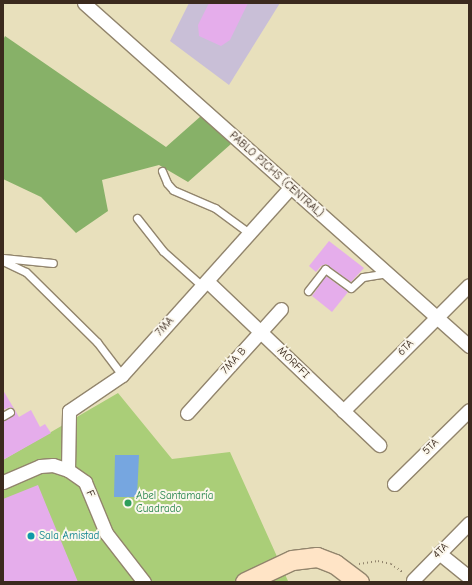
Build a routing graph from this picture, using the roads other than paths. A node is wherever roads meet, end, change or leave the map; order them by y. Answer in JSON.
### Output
{"nodes":[{"id":1,"x":84,"y":3,"type":"edge"},
{"id":2,"x":162,"y":171,"type":"dead end"},
{"id":3,"x":290,"y":188,"type":"junction"},
{"id":4,"x":137,"y":218,"type":"dead end"},
{"id":5,"x":249,"y":233,"type":"junction"},
{"id":6,"x":3,"y":260,"type":"edge"},
{"id":7,"x":53,"y":263,"type":"dead end"},
{"id":8,"x":388,"y":273,"type":"junction"},
{"id":9,"x":204,"y":283,"type":"junction"},
{"id":10,"x":469,"y":285,"type":"edge"},
{"id":11,"x":308,"y":291,"type":"dead end"},
{"id":12,"x":281,"y":309,"type":"dead end"},
{"id":13,"x":436,"y":317,"type":"junction"},
{"id":14,"x":260,"y":332,"type":"junction"},
{"id":15,"x":469,"y":346,"type":"edge"},
{"id":16,"x":122,"y":375,"type":"junction"},
{"id":17,"x":469,"y":410,"type":"edge"},
{"id":18,"x":343,"y":411,"type":"junction"},
{"id":19,"x":10,"y":412,"type":"dead end"},
{"id":20,"x":187,"y":413,"type":"dead end"},
{"id":21,"x":3,"y":416,"type":"edge"},
{"id":22,"x":379,"y":445,"type":"dead end"},
{"id":23,"x":68,"y":470,"type":"junction"},
{"id":24,"x":3,"y":482,"type":"edge"},
{"id":25,"x":394,"y":484,"type":"dead end"},
{"id":26,"x":469,"y":523,"type":"edge"},
{"id":27,"x":439,"y":553,"type":"junction"},
{"id":28,"x":469,"y":577,"type":"edge"},
{"id":29,"x":412,"y":580,"type":"road end"},
{"id":30,"x":144,"y":582,"type":"edge"},
{"id":31,"x":245,"y":582,"type":"edge"},
{"id":32,"x":359,"y":582,"type":"edge"}],
"edges":[{"from":1,"to":3,"type":"street","name":"PABLO PICHS (CENTRAL)"},
{"from":2,"to":5,"type":"lane"},
{"from":3,"to":5,"type":"street","name":"7MA"},
{"from":3,"to":8,"type":"street","name":"PABLO PICHS (CENTRAL)"},
{"from":4,"to":9,"type":"lane"},
{"from":5,"to":9,"type":"street","name":"7MA"},
{"from":6,"to":7,"type":"lane"},
{"from":6,"to":16,"type":"lane"},
{"from":8,"to":11,"type":"lane"},
{"from":8,"to":13,"type":"street","name":"PABLO PICHS (CENTRAL)"},
{"from":9,"to":14,"type":"street","name":"MORFFI"},
{"from":9,"to":16,"type":"street","name":"7MA"},
{"from":10,"to":13,"type":"street","name":"6TA"},
{"from":12,"to":14,"type":"street","name":"7MA B"},
{"from":13,"to":15,"type":"street","name":"PABLO PICHS (CENTRAL)"},
{"from":13,"to":18,"type":"street","name":"6TA"},
{"from":14,"to":18,"type":"street","name":"MORFFI"},
{"from":14,"to":20,"type":"street","name":"7MA B"},
{"from":16,"to":23,"type":"street","name":"7MA"},
{"from":17,"to":25,"type":"street","name":"5TA"},
{"from":18,"to":22,"type":"street","name":"MORFFI"},
{"from":19,"to":21,"type":"lane"},
{"from":23,"to":24,"type":"street","name":"F"},
{"from":23,"to":30,"type":"street","name":"F"},
{"from":26,"to":27,"type":"street","name":"4TA"},
{"from":27,"to":28,"type":"street"},
{"from":27,"to":29,"type":"street","name":"4TA"},
{"from":31,"to":32,"type":"street"}]}
